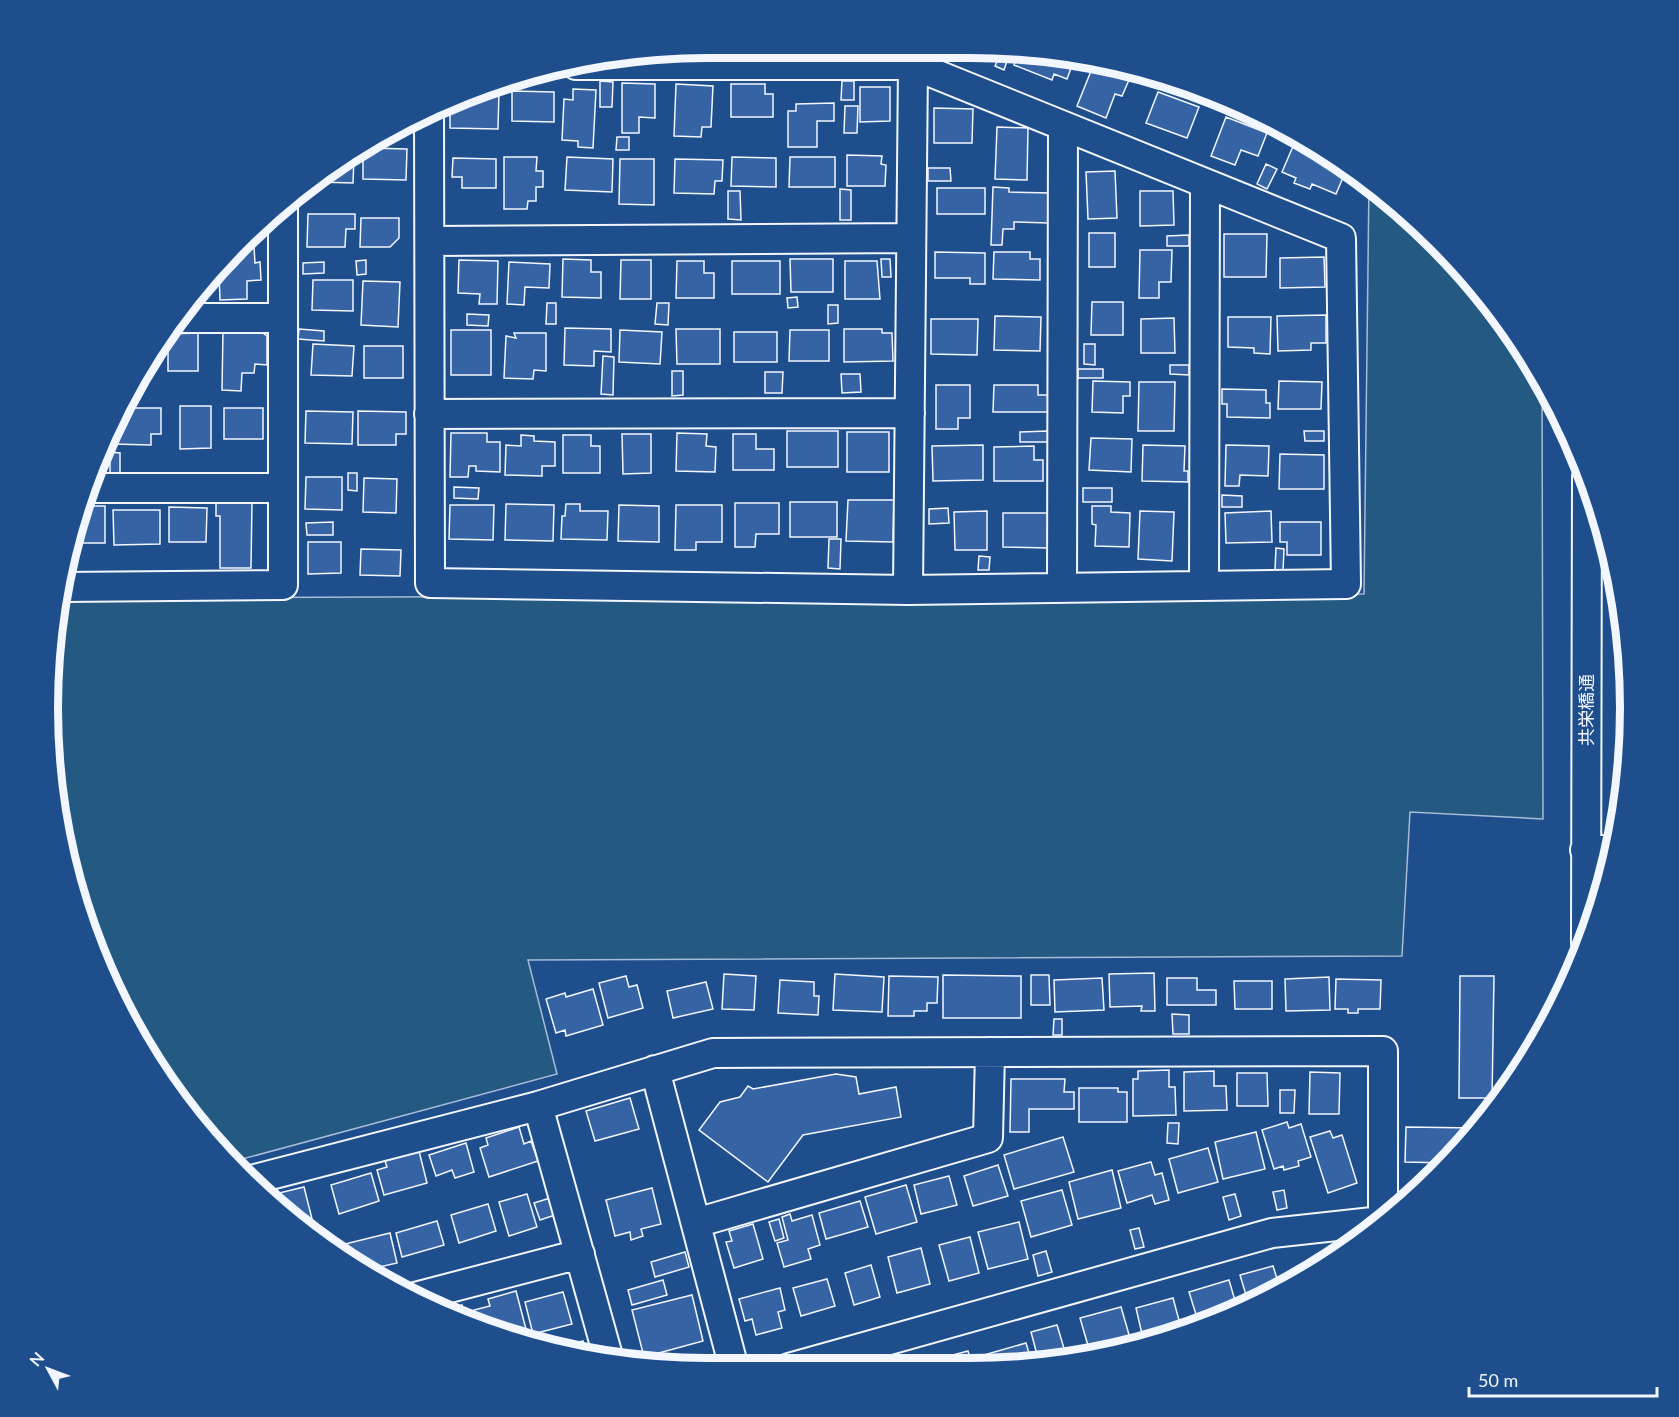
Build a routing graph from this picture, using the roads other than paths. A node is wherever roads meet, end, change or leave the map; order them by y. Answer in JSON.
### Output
{"nodes":[{"id":1,"x":915,"y":58,"type":"edge"},
{"id":2,"x":624,"y":64,"type":"edge"},
{"id":3,"x":429,"y":122,"type":"edge"},
{"id":4,"x":1063,"y":127,"type":"junction"},
{"id":5,"x":1205,"y":183,"type":"junction"},
{"id":6,"x":282,"y":218,"type":"edge"},
{"id":7,"x":910,"y":238,"type":"junction"},
{"id":8,"x":430,"y":241,"type":"junction"},
{"id":9,"x":189,"y":318,"type":"edge"},
{"id":10,"x":283,"y":318,"type":"junction"},
{"id":11,"x":910,"y":412,"type":"junction"},
{"id":12,"x":429,"y":414,"type":"junction"},
{"id":13,"x":98,"y":488,"type":"edge"},
{"id":14,"x":283,"y":488,"type":"junction"},
{"id":15,"x":1587,"y":503,"type":"edge"},
{"id":16,"x":1204,"y":586,"type":"junction"},
{"id":17,"x":70,"y":587,"type":"edge"},
{"id":18,"x":1062,"y":588,"type":"junction"},
{"id":19,"x":908,"y":590,"type":"junction"},
{"id":20,"x":1586,"y":850,"type":"junction"},
{"id":21,"x":1604,"y":850,"type":"edge"},
{"id":22,"x":1586,"y":917,"type":"edge"},
{"id":23,"x":990,"y":1052,"type":"junction"},
{"id":24,"x":655,"y":1071,"type":"junction"},
{"id":25,"x":538,"y":1106,"type":"junction"},
{"id":26,"x":259,"y":1178,"type":"edge"},
{"id":27,"x":1383,"y":1210,"type":"edge"},
{"id":28,"x":696,"y":1222,"type":"junction"},
{"id":29,"x":1369,"y":1222,"type":"edge"},
{"id":30,"x":580,"y":1254,"type":"junction"},
{"id":31,"x":427,"y":1294,"type":"edge"},
{"id":32,"x":606,"y":1350,"type":"edge"},
{"id":33,"x":731,"y":1358,"type":"edge"},
{"id":34,"x":825,"y":1358,"type":"edge"}],
"edges":[{"from":1,"to":2,"type":"street"},
{"from":1,"to":4,"type":"street"},
{"from":1,"to":7,"type":"street"},
{"from":3,"to":8,"type":"street"},
{"from":4,"to":5,"type":"street"},
{"from":4,"to":18,"type":"street"},
{"from":5,"to":16,"type":"street"},
{"from":5,"to":16,"type":"street"},
{"from":6,"to":10,"type":"street"},
{"from":7,"to":8,"type":"street"},
{"from":7,"to":11,"type":"street"},
{"from":8,"to":12,"type":"street"},
{"from":9,"to":10,"type":"street"},
{"from":10,"to":14,"type":"street"},
{"from":11,"to":12,"type":"street"},
{"from":11,"to":19,"type":"street"},
{"from":12,"to":19,"type":"street"},
{"from":13,"to":14,"type":"street"},
{"from":14,"to":17,"type":"street"},
{"from":15,"to":20,"type":"street","name":"共栄橋通"},
{"from":16,"to":18,"type":"street"},
{"from":18,"to":19,"type":"street"},
{"from":20,"to":21,"type":"street"},
{"from":20,"to":22,"type":"street","name":"共栄橋通"},
{"from":23,"to":24,"type":"street"},
{"from":23,"to":27,"type":"street"},
{"from":23,"to":28,"type":"street"},
{"from":24,"to":25,"type":"street"},
{"from":24,"to":28,"type":"street"},
{"from":25,"to":26,"type":"street"},
{"from":25,"to":30,"type":"street"},
{"from":28,"to":33,"type":"street"},
{"from":29,"to":34,"type":"street"},
{"from":30,"to":31,"type":"street"},
{"from":30,"to":32,"type":"street"}]}
